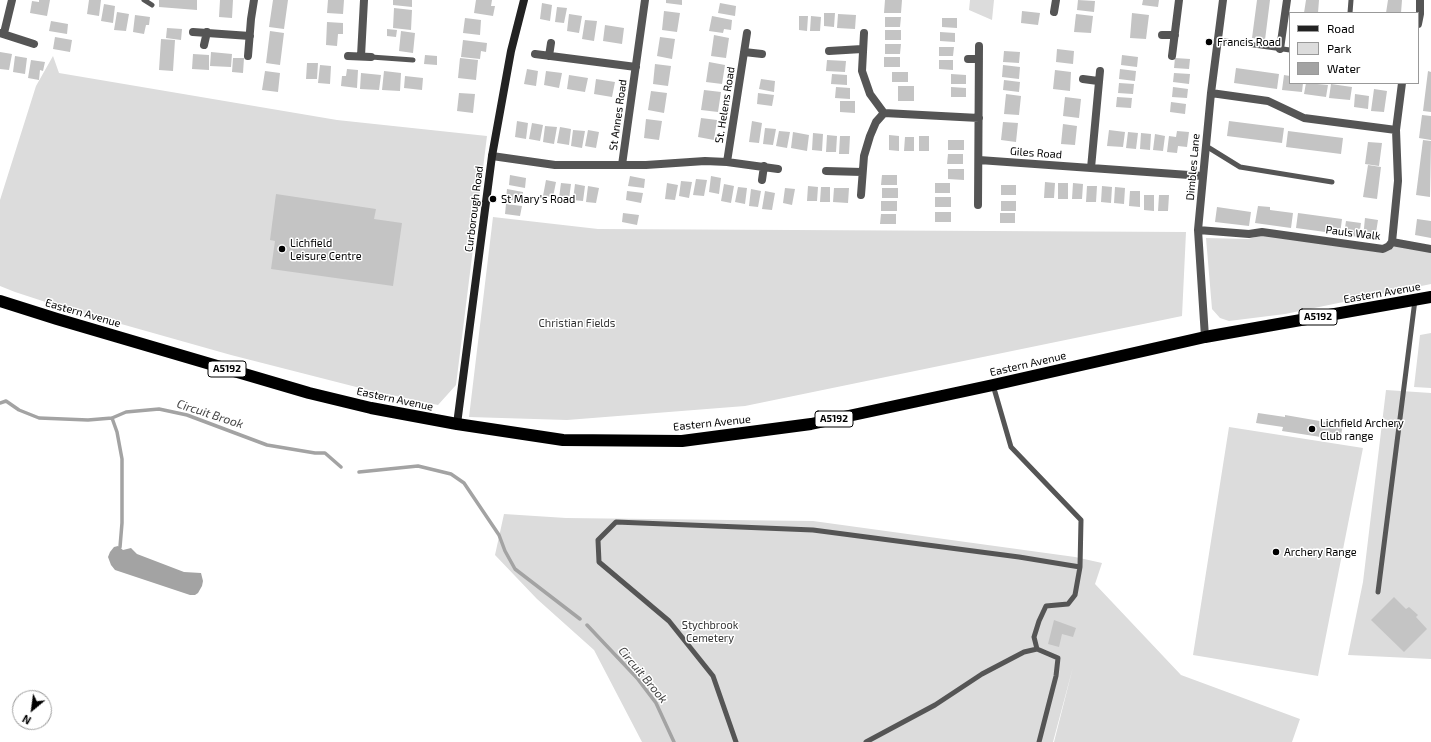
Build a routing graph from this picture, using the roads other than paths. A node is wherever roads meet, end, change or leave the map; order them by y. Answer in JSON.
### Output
{"nodes":[{"id":1,"x":12,"y":0,"type":"edge"},
{"id":2,"x":144,"y":0,"type":"edge"},
{"id":3,"x":254,"y":0,"type":"edge"},
{"id":4,"x":364,"y":0,"type":"edge"},
{"id":5,"x":524,"y":0,"type":"edge"},
{"id":6,"x":1056,"y":0,"type":"edge"},
{"id":7,"x":1179,"y":0,"type":"edge"},
{"id":8,"x":1223,"y":0,"type":"edge"},
{"id":9,"x":1287,"y":0,"type":"edge"},
{"id":10,"x":1351,"y":0,"type":"edge"},
{"id":11,"x":1420,"y":0,"type":"edge"},
{"id":12,"x":642,"y":3,"type":"edge"},
{"id":13,"x":152,"y":5,"type":"dead end"},
{"id":14,"x":1054,"y":12,"type":"dead end"},
{"id":15,"x":1350,"y":12,"type":"edge"},
{"id":16,"x":1419,"y":19,"type":"edge"},
{"id":17,"x":193,"y":32,"type":"dead end"},
{"id":18,"x":207,"y":32,"type":"junction"},
{"id":19,"x":2,"y":33,"type":"edge"},
{"id":20,"x":747,"y":33,"type":"dead end"},
{"id":21,"x":864,"y":33,"type":"dead end"},
{"id":22,"x":1162,"y":35,"type":"dead end"},
{"id":23,"x":1175,"y":35,"type":"junction"},
{"id":24,"x":250,"y":36,"type":"junction"},
{"id":25,"x":1218,"y":40,"type":"junction"},
{"id":26,"x":551,"y":43,"type":"dead end"},
{"id":27,"x":34,"y":44,"type":"dead end"},
{"id":28,"x":204,"y":44,"type":"dead end"},
{"id":29,"x":979,"y":46,"type":"dead end"},
{"id":30,"x":862,"y":49,"type":"junction"},
{"id":31,"x":1280,"y":49,"type":"junction"},
{"id":32,"x":1289,"y":50,"type":"edge"},
{"id":33,"x":829,"y":51,"type":"dead end"},
{"id":34,"x":744,"y":52,"type":"junction"},
{"id":35,"x":535,"y":54,"type":"dead end"},
{"id":36,"x":762,"y":54,"type":"dead end"},
{"id":37,"x":248,"y":56,"type":"dead end"},
{"id":38,"x":348,"y":56,"type":"dead end"},
{"id":39,"x":361,"y":56,"type":"junction"},
{"id":40,"x":549,"y":56,"type":"junction"},
{"id":41,"x":1172,"y":56,"type":"dead end"},
{"id":42,"x":371,"y":57,"type":"joint"},
{"id":43,"x":968,"y":59,"type":"dead end"},
{"id":44,"x":979,"y":59,"type":"junction"},
{"id":45,"x":413,"y":60,"type":"dead end"},
{"id":46,"x":636,"y":67,"type":"junction"},
{"id":47,"x":1100,"y":71,"type":"dead end"},
{"id":48,"x":1083,"y":79,"type":"dead end"},
{"id":49,"x":1098,"y":80,"type":"junction"},
{"id":50,"x":1402,"y":84,"type":"edge"},
{"id":51,"x":1211,"y":93,"type":"junction"},
{"id":52,"x":884,"y":114,"type":"junction"},
{"id":53,"x":979,"y":118,"type":"junction"},
{"id":54,"x":1396,"y":130,"type":"junction"},
{"id":55,"x":1206,"y":146,"type":"junction"},
{"id":56,"x":492,"y":156,"type":"junction"},
{"id":57,"x":979,"y":160,"type":"junction"},
{"id":58,"x":727,"y":162,"type":"junction"},
{"id":59,"x":622,"y":165,"type":"junction"},
{"id":60,"x":764,"y":166,"type":"junction"},
{"id":61,"x":1092,"y":168,"type":"junction"},
{"id":62,"x":778,"y":169,"type":"dead end"},
{"id":63,"x":826,"y":171,"type":"dead end"},
{"id":64,"x":862,"y":172,"type":"junction"},
{"id":65,"x":1203,"y":176,"type":"junction"},
{"id":66,"x":762,"y":180,"type":"dead end"},
{"id":67,"x":1332,"y":182,"type":"dead end"},
{"id":68,"x":861,"y":195,"type":"dead end"},
{"id":69,"x":978,"y":205,"type":"dead end"},
{"id":70,"x":1198,"y":230,"type":"junction"},
{"id":71,"x":1392,"y":242,"type":"junction"},
{"id":72,"x":1431,"y":249,"type":"edge"},
{"id":73,"x":1431,"y":297,"type":"edge"},
{"id":74,"x":1415,"y":300,"type":"junction"},
{"id":75,"x":0,"y":301,"type":"edge"},
{"id":76,"x":1204,"y":337,"type":"junction"},
{"id":77,"x":993,"y":385,"type":"junction"},
{"id":78,"x":457,"y":424,"type":"junction"},
{"id":79,"x":1080,"y":567,"type":"junction"},
{"id":80,"x":1378,"y":592,"type":"dead end"},
{"id":81,"x":1037,"y":649,"type":"junction"},
{"id":82,"x":736,"y":742,"type":"edge"},
{"id":83,"x":866,"y":742,"type":"edge"},
{"id":84,"x":1039,"y":742,"type":"edge"}],
"edges":[{"from":1,"to":19,"type":"street"},
{"from":2,"to":13,"type":"lane"},
{"from":3,"to":24,"type":"street"},
{"from":4,"to":39,"type":"street"},
{"from":5,"to":56,"type":"street","name":"Curborough Road"},
{"from":6,"to":14,"type":"street"},
{"from":7,"to":23,"type":"street"},
{"from":8,"to":25,"type":"street","name":"Dimbles Lane"},
{"from":9,"to":31,"type":"street"},
{"from":10,"to":15,"type":"lane"},
{"from":11,"to":16,"type":"street"},
{"from":12,"to":46,"type":"street","name":"St Annes Road"},
{"from":17,"to":18,"type":"street"},
{"from":18,"to":24,"type":"street"},
{"from":18,"to":28,"type":"street"},
{"from":19,"to":27,"type":"street"},
{"from":20,"to":34,"type":"street","name":"St. Helens Road"},
{"from":21,"to":30,"type":"street"},
{"from":22,"to":23,"type":"street"},
{"from":23,"to":41,"type":"street"},
{"from":24,"to":37,"type":"street"},
{"from":25,"to":31,"type":"lane"},
{"from":25,"to":51,"type":"street","name":"Dimbles Lane"},
{"from":26,"to":40,"type":"street"},
{"from":29,"to":44,"type":"street"},
{"from":30,"to":33,"type":"street"},
{"from":30,"to":52,"type":"street"},
{"from":31,"to":32,"type":"lane"},
{"from":34,"to":36,"type":"street"},
{"from":34,"to":58,"type":"street","name":"St. Helens Road"},
{"from":35,"to":40,"type":"street","name":"St Annes Road"},
{"from":38,"to":39,"type":"street"},
{"from":39,"to":42,"type":"street"},
{"from":40,"to":46,"type":"street","name":"St Annes Road"},
{"from":42,"to":45,"type":"lane"},
{"from":43,"to":44,"type":"street"},
{"from":44,"to":53,"type":"street"},
{"from":46,"to":59,"type":"street","name":"St Annes Road"},
{"from":47,"to":49,"type":"street"},
{"from":48,"to":49,"type":"street"},
{"from":49,"to":61,"type":"street"},
{"from":50,"to":54,"type":"street","name":"Pauls Walk"},
{"from":51,"to":54,"type":"street"},
{"from":51,"to":55,"type":"street","name":"Dimbles Lane"},
{"from":52,"to":53,"type":"street"},
{"from":52,"to":64,"type":"street"},
{"from":53,"to":57,"type":"street"},
{"from":54,"to":71,"type":"street","name":"Pauls Walk"},
{"from":55,"to":65,"type":"street","name":"Dimbles Lane"},
{"from":55,"to":67,"type":"lane"},
{"from":56,"to":59,"type":"street"},
{"from":56,"to":78,"type":"street","name":"Curborough Road"},
{"from":57,"to":61,"type":"street","name":"Giles Road"},
{"from":57,"to":69,"type":"street"},
{"from":58,"to":59,"type":"street"},
{"from":58,"to":60,"type":"street"},
{"from":60,"to":62,"type":"street"},
{"from":60,"to":66,"type":"street"},
{"from":61,"to":65,"type":"street","name":"Giles Road"},
{"from":63,"to":64,"type":"street"},
{"from":64,"to":68,"type":"street"},
{"from":65,"to":70,"type":"street","name":"Dimbles Lane"},
{"from":70,"to":71,"type":"street","name":"Pauls Walk"},
{"from":70,"to":76,"type":"street","name":"Dimbles Lane"},
{"from":71,"to":72,"type":"street"},
{"from":73,"to":74,"type":"highway","name":"Eastern Avenue","number":"A5192"},
{"from":74,"to":76,"type":"highway","name":"Eastern Avenue","number":"A5192"},
{"from":74,"to":80,"type":"lane"},
{"from":75,"to":78,"type":"highway","name":"Eastern Avenue","number":"A5192"},
{"from":76,"to":77,"type":"highway","name":"Eastern Avenue","number":"A5192"},
{"from":77,"to":78,"type":"highway","name":"Eastern Avenue","number":"A5192"},
{"from":77,"to":79,"type":"lane"},
{"from":79,"to":81,"type":"lane"},
{"from":79,"to":82,"type":"lane"},
{"from":81,"to":83,"type":"lane"},
{"from":81,"to":84,"type":"lane"}]}
